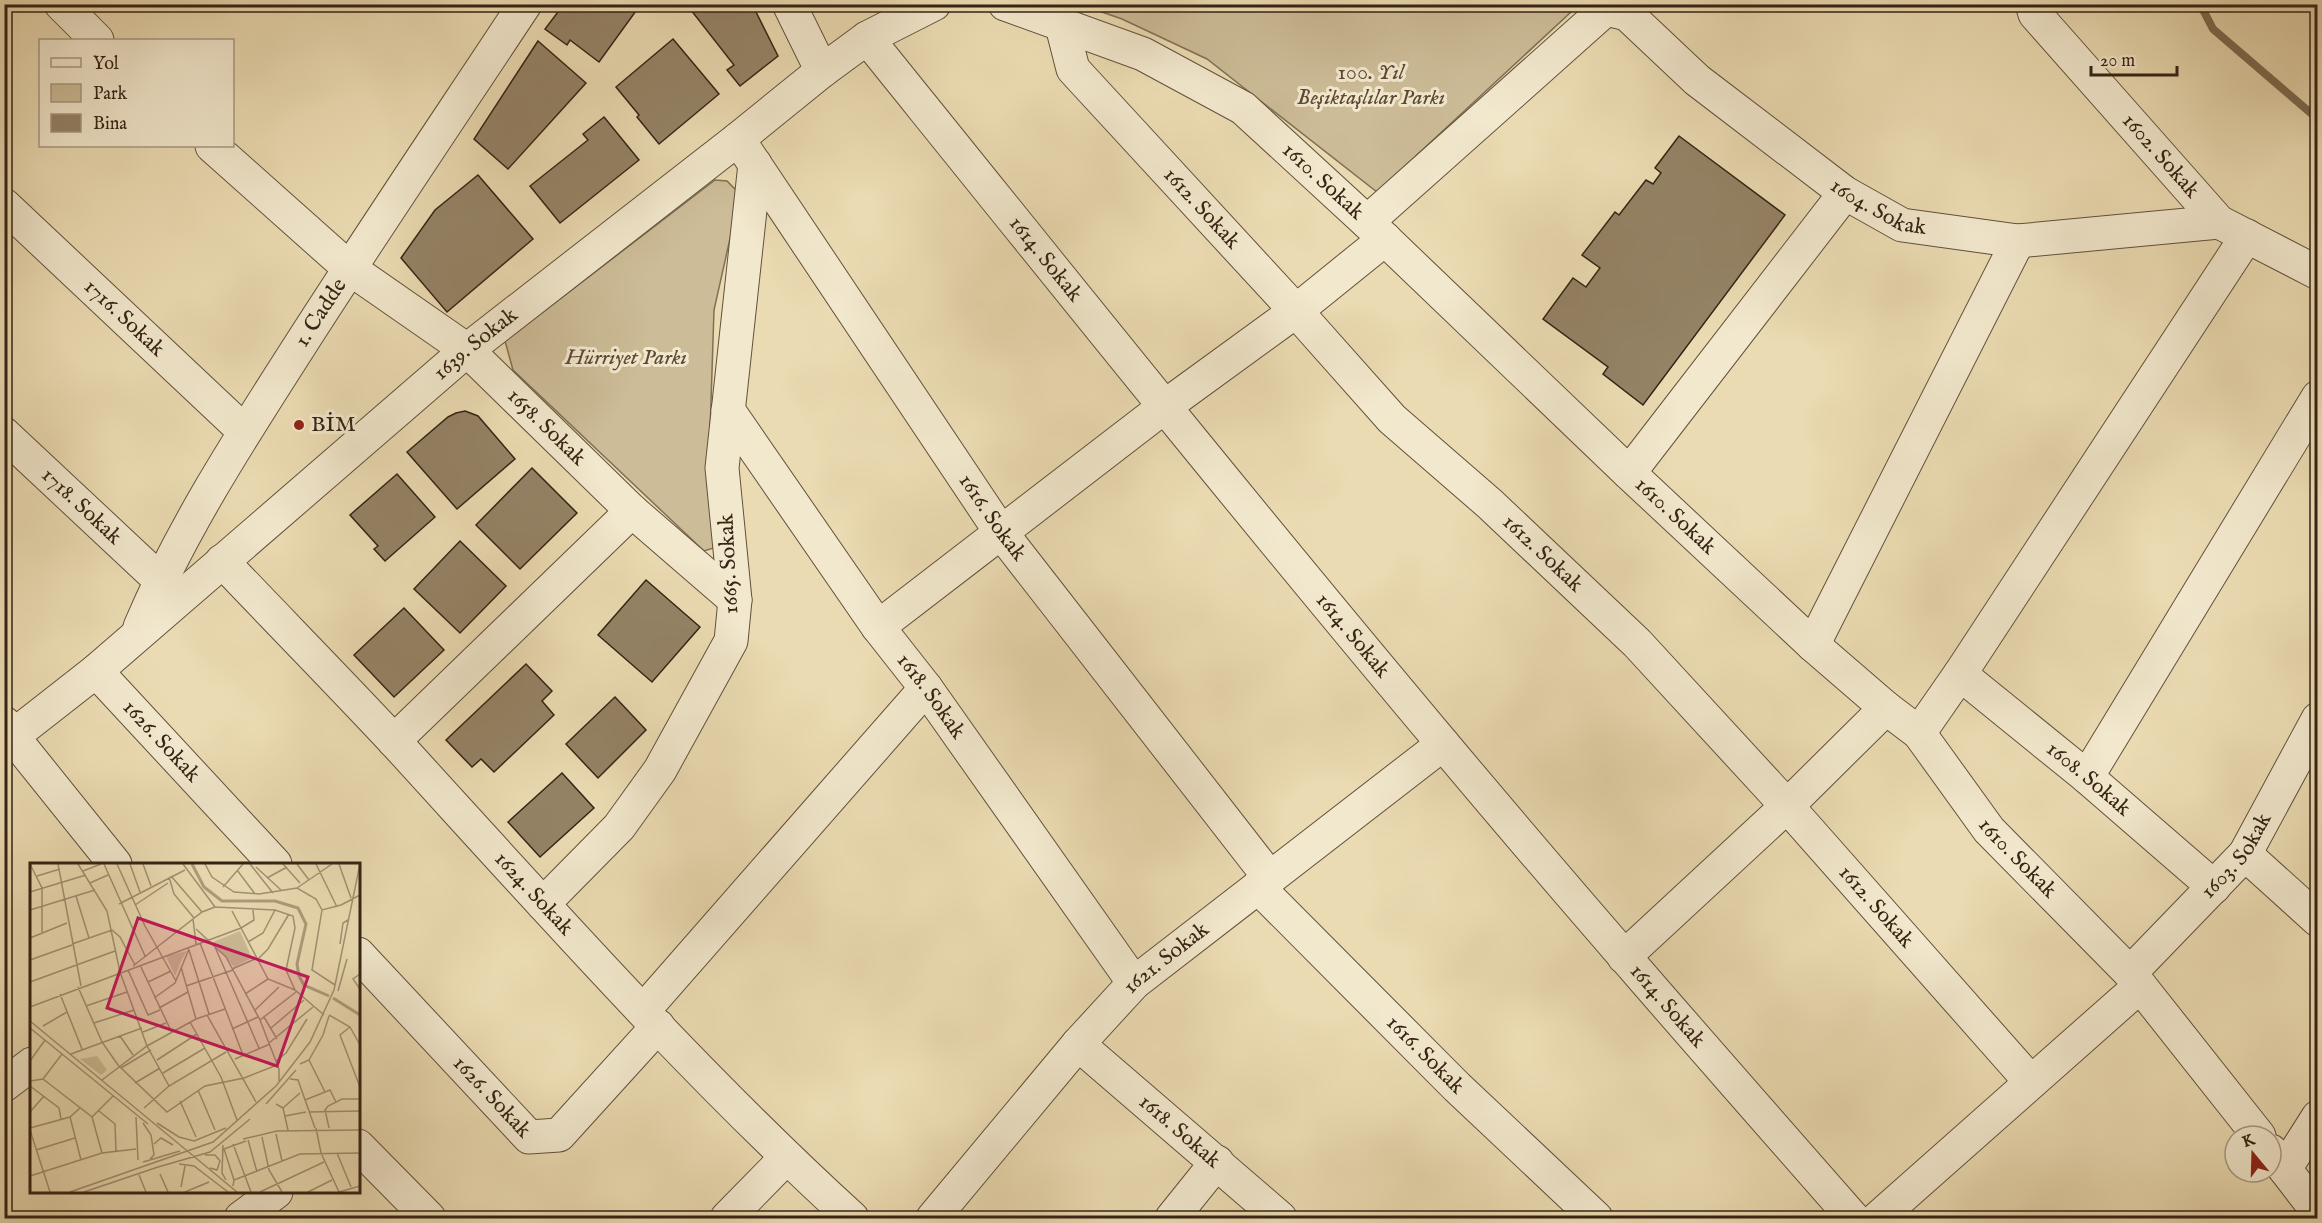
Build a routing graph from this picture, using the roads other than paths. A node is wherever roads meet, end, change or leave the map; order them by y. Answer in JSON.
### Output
{"nodes":[{"id":1,"x":62,"y":4,"type":"edge"},
{"id":2,"x":525,"y":4,"type":"edge"},
{"id":3,"x":789,"y":4,"type":"edge"},
{"id":4,"x":934,"y":4,"type":"edge"},
{"id":5,"x":1005,"y":4,"type":"edge"},
{"id":6,"x":2032,"y":4,"type":"edge"},
{"id":7,"x":1617,"y":8,"type":"edge"},
{"id":8,"x":1062,"y":27,"type":"junction"},
{"id":9,"x":867,"y":38,"type":"junction"},
{"id":10,"x":97,"y":39,"type":"edge"},
{"id":11,"x":822,"y":71,"type":"junction"},
{"id":12,"x":213,"y":147,"type":"edge"},
{"id":13,"x":746,"y":152,"type":"junction"},
{"id":14,"x":1845,"y":193,"type":"junction"},
{"id":15,"x":4,"y":205,"type":"edge"},
{"id":16,"x":2233,"y":229,"type":"junction"},
{"id":17,"x":1376,"y":231,"type":"junction"},
{"id":18,"x":2018,"y":241,"type":"junction"},
{"id":19,"x":349,"y":268,"type":"junction"},
{"id":20,"x":2318,"y":273,"type":"edge"},
{"id":21,"x":1296,"y":311,"type":"junction"},
{"id":22,"x":467,"y":350,"type":"junction"},
{"id":23,"x":2318,"y":397,"type":"edge"},
{"id":24,"x":1164,"y":407,"type":"junction"},
{"id":25,"x":728,"y":410,"type":"junction"},
{"id":26,"x":244,"y":431,"type":"junction"},
{"id":27,"x":4,"y":434,"type":"edge"},
{"id":28,"x":1629,"y":473,"type":"junction"},
{"id":29,"x":632,"y":511,"type":"junction"},
{"id":30,"x":1000,"y":531,"type":"junction"},
{"id":31,"x":222,"y":561,"type":"junction"},
{"id":32,"x":160,"y":580,"type":"junction"},
{"id":33,"x":735,"y":600,"type":"junction"},
{"id":34,"x":878,"y":627,"type":"junction"},
{"id":35,"x":138,"y":632,"type":"junction"},
{"id":36,"x":1813,"y":645,"type":"junction"},
{"id":37,"x":96,"y":671,"type":"junction"},
{"id":38,"x":1960,"y":675,"type":"junction"},
{"id":39,"x":926,"y":688,"type":"junction"},
{"id":40,"x":1886,"y":708,"type":"junction"},
{"id":41,"x":2318,"y":719,"type":"edge"},
{"id":42,"x":1919,"y":733,"type":"junction"},
{"id":43,"x":7,"y":735,"type":"edge"},
{"id":44,"x":394,"y":741,"type":"junction"},
{"id":45,"x":1443,"y":744,"type":"junction"},
{"id":46,"x":2087,"y":777,"type":"junction"},
{"id":47,"x":1787,"y":806,"type":"junction"},
{"id":48,"x":2245,"y":854,"type":"junction"},
{"id":49,"x":114,"y":863,"type":"edge"},
{"id":50,"x":274,"y":863,"type":"edge"},
{"id":51,"x":1264,"y":882,"type":"junction"},
{"id":52,"x":2214,"y":887,"type":"junction"},
{"id":53,"x":543,"y":904,"type":"junction"},
{"id":54,"x":2318,"y":920,"type":"edge"},
{"id":55,"x":360,"y":956,"type":"edge"},
{"id":56,"x":1624,"y":957,"type":"junction"},
{"id":57,"x":2135,"y":979,"type":"junction"},
{"id":58,"x":1134,"y":983,"type":"junction"},
{"id":59,"x":651,"y":1018,"type":"junction"},
{"id":60,"x":1078,"y":1044,"type":"junction"},
{"id":61,"x":30,"y":1066,"type":"edge"},
{"id":62,"x":2030,"y":1081,"type":"junction"},
{"id":63,"x":4,"y":1085,"type":"edge"},
{"id":64,"x":2318,"y":1118,"type":"edge"},
{"id":65,"x":2250,"y":1124,"type":"edge"},
{"id":66,"x":360,"y":1148,"type":"edge"},
{"id":67,"x":2283,"y":1155,"type":"edge"},
{"id":68,"x":786,"y":1158,"type":"junction"},
{"id":69,"x":1217,"y":1162,"type":"junction"},
{"id":70,"x":2283,"y":1169,"type":"edge"},
{"id":71,"x":273,"y":1193,"type":"edge"},
{"id":72,"x":2307,"y":1212,"type":"edge"},
{"id":73,"x":241,"y":1218,"type":"edge"},
{"id":74,"x":429,"y":1218,"type":"edge"},
{"id":75,"x":727,"y":1218,"type":"edge"},
{"id":76,"x":852,"y":1218,"type":"edge"},
{"id":77,"x":933,"y":1218,"type":"edge"},
{"id":78,"x":1172,"y":1218,"type":"edge"},
{"id":79,"x":1280,"y":1218,"type":"edge"},
{"id":80,"x":1596,"y":1218,"type":"edge"},
{"id":81,"x":1853,"y":1218,"type":"edge"},
{"id":82,"x":1878,"y":1218,"type":"edge"}],
"edges":[{"from":1,"to":10,"type":"street"},
{"from":2,"to":19,"type":"street","name":"1. Cadde"},
{"from":3,"to":11,"type":"street"},
{"from":4,"to":9,"type":"street","name":"1639. Sokak"},
{"from":5,"to":8,"type":"street","name":"1610. Sokak"},
{"from":6,"to":16,"type":"street","name":"1602. Sokak"},
{"from":7,"to":14,"type":"street","name":"1604. Sokak"},
{"from":7,"to":17,"type":"street"},
{"from":8,"to":17,"type":"street","name":"1610. Sokak"},
{"from":8,"to":21,"type":"street","name":"1612. Sokak"},
{"from":9,"to":11,"type":"street","name":"1639. Sokak"},
{"from":9,"to":24,"type":"street","name":"1614. Sokak"},
{"from":11,"to":13,"type":"street","name":"1639. Sokak"},
{"from":12,"to":19,"type":"street","name":"1658. Sokak"},
{"from":13,"to":22,"type":"street","name":"1639. Sokak"},
{"from":13,"to":25,"type":"street","name":"1665. Sokak"},
{"from":13,"to":30,"type":"street","name":"1616. Sokak"},
{"from":14,"to":18,"type":"street","name":"1604. Sokak"},
{"from":14,"to":28,"type":"street"},
{"from":15,"to":26,"type":"street","name":"1716. Sokak"},
{"from":16,"to":18,"type":"street","name":"1604. Sokak"},
{"from":16,"to":20,"type":"street","name":"1602. Sokak"},
{"from":16,"to":38,"type":"street"},
{"from":17,"to":21,"type":"street"},
{"from":17,"to":28,"type":"street","name":"1610. Sokak"},
{"from":18,"to":36,"type":"street"},
{"from":19,"to":22,"type":"street","name":"1658. Sokak"},
{"from":19,"to":26,"type":"street","name":"1. Cadde"},
{"from":21,"to":24,"type":"street"},
{"from":21,"to":47,"type":"street","name":"1612. Sokak"},
{"from":22,"to":29,"type":"street","name":"1658. Sokak"},
{"from":22,"to":31,"type":"street","name":"1639. Sokak"},
{"from":23,"to":46,"type":"street"},
{"from":24,"to":30,"type":"street"},
{"from":24,"to":45,"type":"street","name":"1614. Sokak"},
{"from":25,"to":33,"type":"street","name":"1665. Sokak"},
{"from":25,"to":34,"type":"street","name":"1618. Sokak"},
{"from":26,"to":32,"type":"street","name":"1. Cadde"},
{"from":27,"to":32,"type":"street","name":"1718. Sokak"},
{"from":28,"to":36,"type":"street","name":"1610. Sokak"},
{"from":29,"to":33,"type":"street","name":"1658. Sokak"},
{"from":29,"to":44,"type":"street"},
{"from":30,"to":34,"type":"street"},
{"from":30,"to":51,"type":"street","name":"1616. Sokak"},
{"from":31,"to":35,"type":"street","name":"1. Cadde"},
{"from":31,"to":44,"type":"street","name":"1624. Sokak"},
{"from":32,"to":35,"type":"street","name":"1. Cadde"},
{"from":33,"to":53,"type":"street","name":"1665. Sokak"},
{"from":34,"to":39,"type":"street","name":"1618. Sokak"},
{"from":35,"to":37,"type":"street","name":"1. Cadde"},
{"from":36,"to":40,"type":"street","name":"1610. Sokak"},
{"from":37,"to":43,"type":"street","name":"1. Cadde"},
{"from":37,"to":50,"type":"street","name":"1626. Sokak"},
{"from":38,"to":42,"type":"street"},
{"from":38,"to":46,"type":"street","name":"1608. Sokak"},
{"from":39,"to":58,"type":"street","name":"1618. Sokak"},
{"from":39,"to":59,"type":"street"},
{"from":40,"to":42,"type":"street","name":"1610. Sokak"},
{"from":40,"to":47,"type":"street"},
{"from":41,"to":48,"type":"street","name":"1603. Sokak"},
{"from":42,"to":57,"type":"street","name":"1610. Sokak"},
{"from":43,"to":49,"type":"street"},
{"from":44,"to":53,"type":"street","name":"1624. Sokak"},
{"from":45,"to":51,"type":"street","name":"1621. Sokak"},
{"from":45,"to":56,"type":"street","name":"1614. Sokak"},
{"from":46,"to":52,"type":"street","name":"1608. Sokak"},
{"from":47,"to":56,"type":"street"},
{"from":47,"to":62,"type":"street","name":"1612. Sokak"},
{"from":48,"to":52,"type":"street","name":"1603. Sokak"},
{"from":48,"to":54,"type":"street"},
{"from":51,"to":58,"type":"street","name":"1621. Sokak"},
{"from":51,"to":80,"type":"street","name":"1616. Sokak"},
{"from":52,"to":57,"type":"street","name":"1603. Sokak"},
{"from":53,"to":59,"type":"street","name":"1624. Sokak"},
{"from":55,"to":59,"type":"street","name":"1626. Sokak"},
{"from":56,"to":81,"type":"street","name":"1614. Sokak"},
{"from":57,"to":62,"type":"street","name":"1603. Sokak"},
{"from":57,"to":65,"type":"street","name":"1610. Sokak"},
{"from":58,"to":60,"type":"street","name":"1621. Sokak"},
{"from":59,"to":68,"type":"street","name":"1624. Sokak"},
{"from":60,"to":69,"type":"street","name":"1618. Sokak"},
{"from":60,"to":77,"type":"street","name":"1621. Sokak"},
{"from":61,"to":63,"type":"street"},
{"from":62,"to":82,"type":"street","name":"1603. Sokak"},
{"from":64,"to":67,"type":"street"},
{"from":66,"to":74,"type":"street"},
{"from":68,"to":75,"type":"street"},
{"from":68,"to":76,"type":"street","name":"1624. Sokak"},
{"from":69,"to":78,"type":"street"},
{"from":69,"to":79,"type":"street","name":"1618. Sokak"},
{"from":70,"to":72,"type":"street"},
{"from":71,"to":73,"type":"street"}]}
